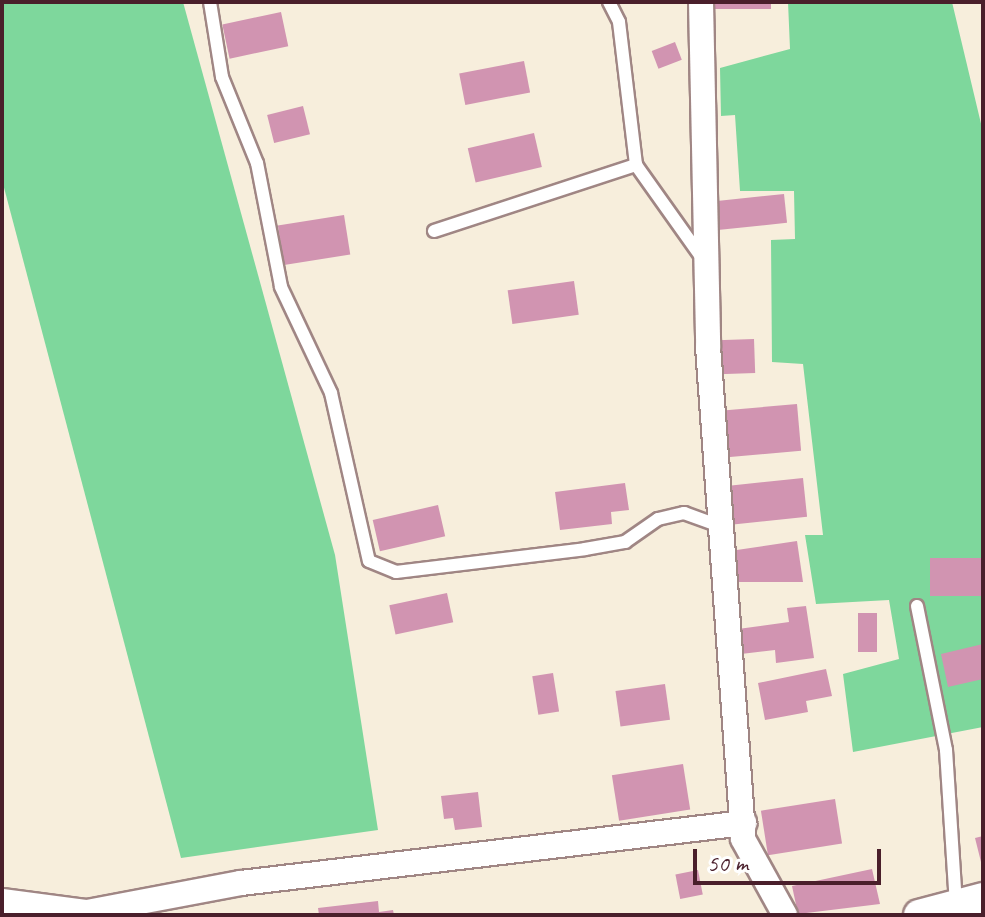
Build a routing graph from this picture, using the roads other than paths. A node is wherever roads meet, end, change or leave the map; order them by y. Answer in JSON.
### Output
{"nodes":[{"id":1,"x":210,"y":2,"type":"edge"},
{"id":2,"x":609,"y":2,"type":"edge"},
{"id":3,"x":701,"y":2,"type":"edge"},
{"id":4,"x":636,"y":165,"type":"junction"},
{"id":5,"x":434,"y":231,"type":"dead end"},
{"id":6,"x":706,"y":265,"type":"junction"},
{"id":7,"x":719,"y":526,"type":"junction"},
{"id":8,"x":917,"y":606,"type":"dead end"},
{"id":9,"x":744,"y":823,"type":"junction"},
{"id":10,"x":2,"y":901,"type":"edge"},
{"id":11,"x":969,"y":901,"type":"edge"},
{"id":12,"x":88,"y":914,"type":"edge"},
{"id":13,"x":785,"y":915,"type":"edge"},
{"id":14,"x":919,"y":915,"type":"edge"}],
"edges":[{"from":1,"to":7,"type":"lane"},
{"from":2,"to":4,"type":"lane"},
{"from":3,"to":6,"type":"street"},
{"from":4,"to":5,"type":"lane"},
{"from":4,"to":6,"type":"lane"},
{"from":6,"to":7,"type":"street"},
{"from":7,"to":9,"type":"street"},
{"from":8,"to":11,"type":"lane"},
{"from":9,"to":12,"type":"street"},
{"from":9,"to":13,"type":"street"},
{"from":10,"to":12,"type":"street"},
{"from":11,"to":14,"type":"street"}]}
